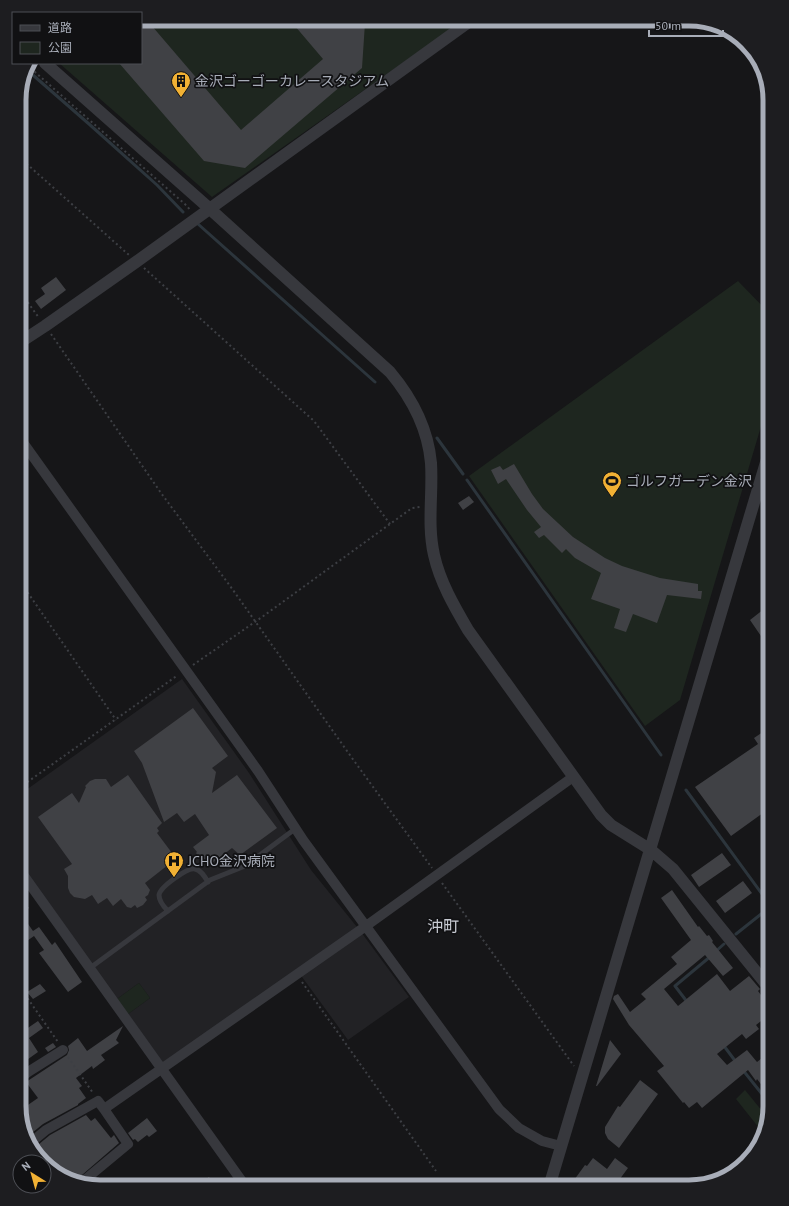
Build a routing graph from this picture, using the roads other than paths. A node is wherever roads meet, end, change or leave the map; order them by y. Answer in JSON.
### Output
{"nodes":[{"id":1,"x":463,"y":26,"type":"edge"},
{"id":2,"x":46,"y":64,"type":"edge"},
{"id":3,"x":210,"y":209,"type":"junction"},
{"id":4,"x":26,"y":338,"type":"edge"},
{"id":5,"x":26,"y":447,"type":"edge"},
{"id":6,"x":763,"y":474,"type":"edge"},
{"id":7,"x":573,"y":777,"type":"junction"},
{"id":8,"x":296,"y":829,"type":"junction"},
{"id":9,"x":651,"y":850,"type":"junction"},
{"id":10,"x":26,"y":879,"type":"edge"},
{"id":11,"x":208,"y":882,"type":"junction"},
{"id":12,"x":168,"y":911,"type":"junction"},
{"id":13,"x":366,"y":926,"type":"junction"},
{"id":14,"x":90,"y":968,"type":"junction"},
{"id":15,"x":763,"y":980,"type":"edge"},
{"id":16,"x":63,"y":1050,"type":"dead end"},
{"id":17,"x":162,"y":1070,"type":"junction"},
{"id":18,"x":26,"y":1074,"type":"edge"},
{"id":19,"x":104,"y":1109,"type":"junction"},
{"id":20,"x":34,"y":1140,"type":"edge"},
{"id":21,"x":561,"y":1146,"type":"junction"},
{"id":22,"x":87,"y":1178,"type":"edge"},
{"id":23,"x":241,"y":1180,"type":"edge"},
{"id":24,"x":551,"y":1180,"type":"edge"}],
"edges":[{"from":1,"to":3,"type":"street"},
{"from":2,"to":3,"type":"street"},
{"from":3,"to":4,"type":"street"},
{"from":3,"to":7,"type":"street"},
{"from":5,"to":8,"type":"street"},
{"from":6,"to":9,"type":"street"},
{"from":7,"to":9,"type":"street"},
{"from":7,"to":13,"type":"street"},
{"from":8,"to":11,"type":"lane"},
{"from":8,"to":13,"type":"street"},
{"from":9,"to":15,"type":"street"},
{"from":9,"to":21,"type":"street"},
{"from":10,"to":14,"type":"street"},
{"from":11,"to":12,"type":"lane"},
{"from":11,"to":12,"type":"lane"},
{"from":12,"to":14,"type":"lane"},
{"from":13,"to":17,"type":"street"},
{"from":13,"to":21,"type":"street"},
{"from":14,"to":17,"type":"street"},
{"from":16,"to":18,"type":"street"},
{"from":17,"to":19,"type":"street"},
{"from":17,"to":23,"type":"street"},
{"from":19,"to":20,"type":"street"},
{"from":19,"to":22,"type":"street"},
{"from":21,"to":24,"type":"street"}]}
